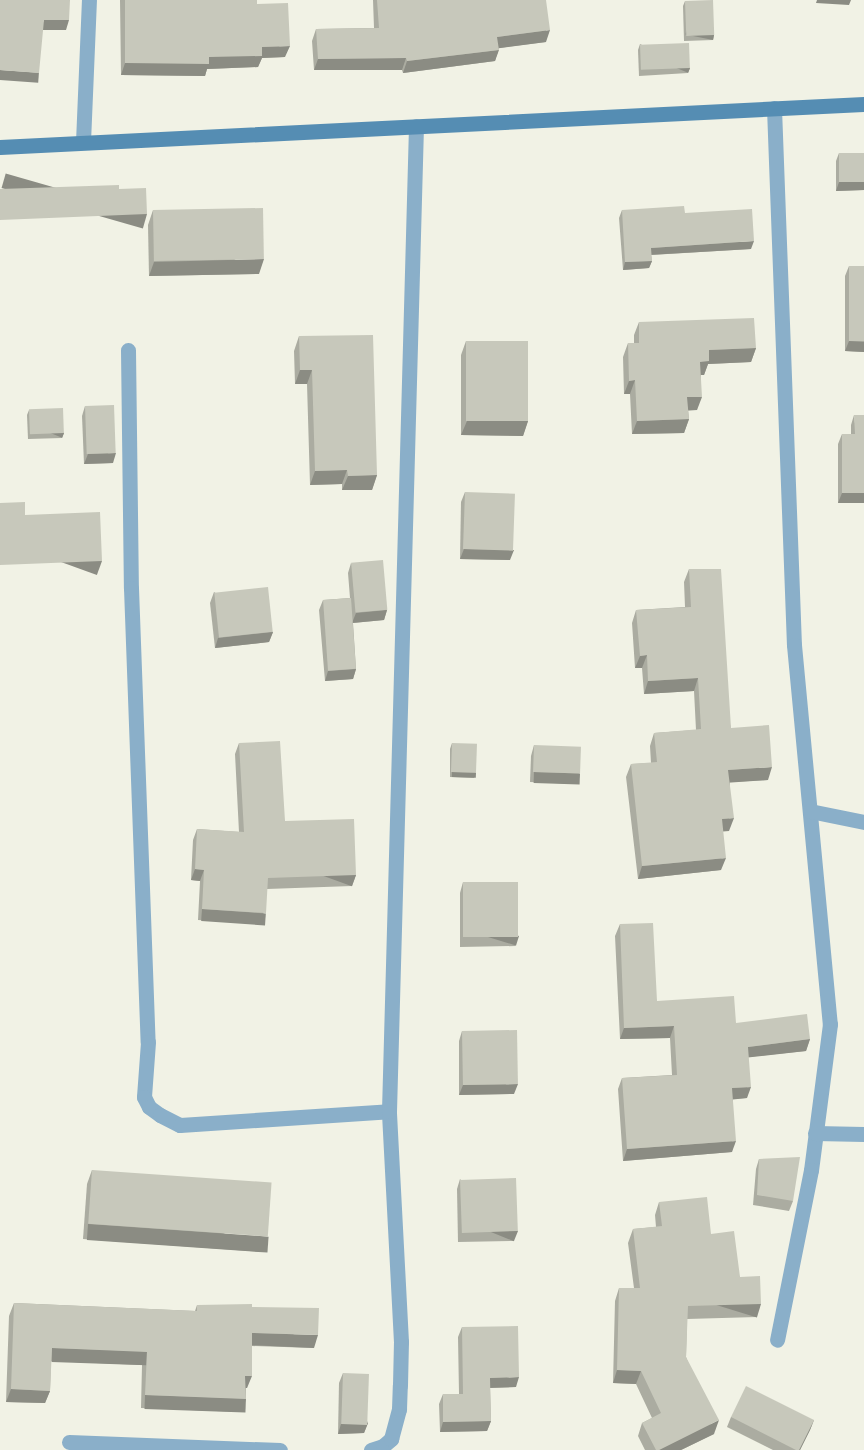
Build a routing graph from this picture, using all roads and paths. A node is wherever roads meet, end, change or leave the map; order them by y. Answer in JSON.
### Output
{"nodes":[{"id":1,"x":89,"y":0,"type":"edge"},
{"id":2,"x":864,"y":104,"type":"edge"},
{"id":3,"x":774,"y":108,"type":"junction"},
{"id":4,"x":416,"y":126,"type":"junction"},
{"id":5,"x":83,"y":142,"type":"junction"},
{"id":6,"x":0,"y":147,"type":"edge"},
{"id":7,"x":128,"y":350,"type":"dead end"},
{"id":8,"x":810,"y":811,"type":"junction"},
{"id":9,"x":864,"y":822,"type":"edge"},
{"id":10,"x":389,"y":1111,"type":"junction"},
{"id":11,"x":815,"y":1133,"type":"junction"},
{"id":12,"x":864,"y":1134,"type":"edge"},
{"id":13,"x":777,"y":1340,"type":"dead end"},
{"id":14,"x":69,"y":1442,"type":"dead end"},
{"id":15,"x":280,"y":1450,"type":"edge"},
{"id":16,"x":371,"y":1450,"type":"edge"}],
"edges":[{"from":1,"to":5,"type":"street"},
{"from":2,"to":3,"type":"street"},
{"from":3,"to":4,"type":"street"},
{"from":3,"to":8,"type":"street"},
{"from":4,"to":5,"type":"street"},
{"from":4,"to":10,"type":"street"},
{"from":5,"to":6,"type":"street"},
{"from":7,"to":10,"type":"street"},
{"from":8,"to":9,"type":"street"},
{"from":8,"to":11,"type":"street"},
{"from":10,"to":16,"type":"street"},
{"from":11,"to":12,"type":"street"},
{"from":11,"to":13,"type":"street"},
{"from":14,"to":15,"type":"street"}]}
